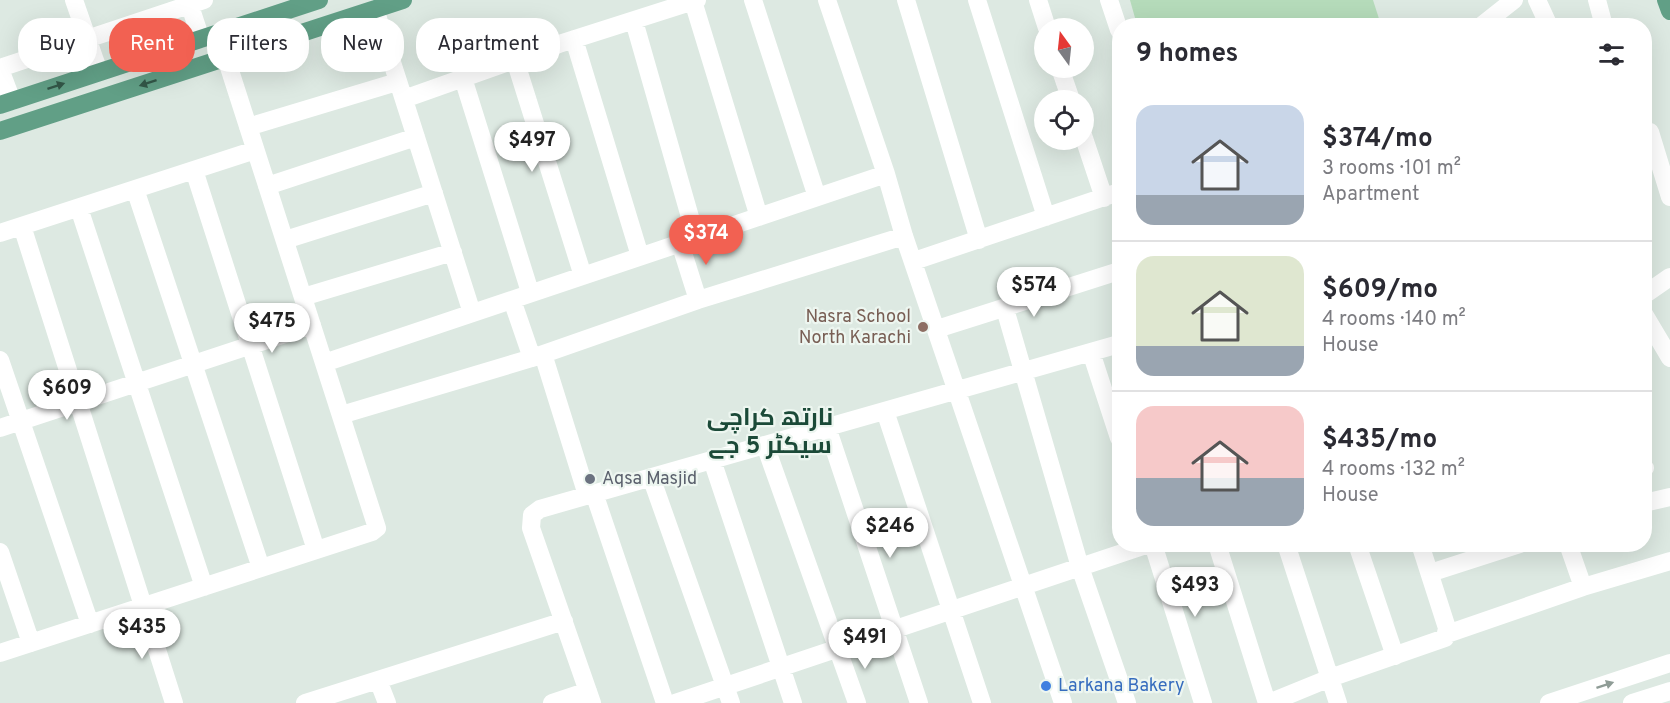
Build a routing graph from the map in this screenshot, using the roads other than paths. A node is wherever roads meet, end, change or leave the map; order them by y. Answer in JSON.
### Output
{"nodes":[{"id":1,"x":74,"y":0,"type":"edge"},
{"id":2,"x":318,"y":0,"type":"edge"},
{"id":3,"x":404,"y":0,"type":"edge"},
{"id":4,"x":753,"y":0,"type":"edge"},
{"id":5,"x":827,"y":0,"type":"edge"},
{"id":6,"x":906,"y":0,"type":"edge"},
{"id":7,"x":977,"y":0,"type":"edge"},
{"id":8,"x":1038,"y":0,"type":"edge"},
{"id":9,"x":1109,"y":0,"type":"edge"},
{"id":10,"x":1514,"y":0,"type":"edge"},
{"id":11,"x":1537,"y":0,"type":"edge"},
{"id":12,"x":1597,"y":0,"type":"edge"},
{"id":13,"x":1666,"y":0,"type":"edge"},
{"id":14,"x":695,"y":1,"type":"edge"},
{"id":15,"x":194,"y":2,"type":"edge"},
{"id":16,"x":290,"y":4,"type":"edge"},
{"id":17,"x":375,"y":9,"type":"junction"},
{"id":18,"x":1670,"y":11,"type":"edge"},
{"id":19,"x":80,"y":18,"type":"edge"},
{"id":20,"x":1044,"y":18,"type":"edge"},
{"id":21,"x":1115,"y":18,"type":"edge"},
{"id":22,"x":1491,"y":18,"type":"edge"},
{"id":23,"x":1545,"y":18,"type":"edge"},
{"id":24,"x":1602,"y":18,"type":"edge"},
{"id":25,"x":634,"y":21,"type":"junction"},
{"id":26,"x":309,"y":31,"type":"edge"},
{"id":27,"x":97,"y":35,"type":"edge"},
{"id":28,"x":201,"y":39,"type":"junction"},
{"id":29,"x":574,"y":39,"type":"junction"},
{"id":30,"x":560,"y":44,"type":"edge"},
{"id":31,"x":18,"y":63,"type":"edge"},
{"id":32,"x":207,"y":64,"type":"edge"},
{"id":33,"x":97,"y":66,"type":"edge"},
{"id":34,"x":0,"y":69,"type":"edge"},
{"id":35,"x":99,"y":72,"type":"junction"},
{"id":36,"x":230,"y":72,"type":"edge"},
{"id":37,"x":480,"y":72,"type":"edge"},
{"id":38,"x":519,"y":72,"type":"edge"},
{"id":39,"x":463,"y":78,"type":"junction"},
{"id":40,"x":397,"y":82,"type":"junction"},
{"id":41,"x":404,"y":99,"type":"junction"},
{"id":42,"x":6,"y":103,"type":"edge"},
{"id":43,"x":248,"y":127,"type":"junction"},
{"id":44,"x":0,"y":131,"type":"edge"},
{"id":45,"x":416,"y":137,"type":"junction"},
{"id":46,"x":1652,"y":138,"type":"edge"},
{"id":47,"x":255,"y":150,"type":"junction"},
{"id":48,"x":1090,"y":150,"type":"edge"},
{"id":49,"x":194,"y":170,"type":"junction"},
{"id":50,"x":886,"y":174,"type":"junction"},
{"id":51,"x":267,"y":186,"type":"junction"},
{"id":52,"x":135,"y":189,"type":"junction"},
{"id":53,"x":434,"y":193,"type":"junction"},
{"id":54,"x":1111,"y":195,"type":"edge"},
{"id":55,"x":816,"y":197,"type":"junction"},
{"id":56,"x":1670,"y":197,"type":"edge"},
{"id":57,"x":79,"y":208,"type":"junction"},
{"id":58,"x":759,"y":216,"type":"junction"},
{"id":59,"x":1046,"y":217,"type":"junction"},
{"id":60,"x":22,"y":226,"type":"junction"},
{"id":61,"x":0,"y":234,"type":"edge"},
{"id":62,"x":904,"y":236,"type":"junction"},
{"id":63,"x":285,"y":240,"type":"junction"},
{"id":64,"x":688,"y":240,"type":"junction"},
{"id":65,"x":979,"y":240,"type":"junction"},
{"id":66,"x":453,"y":252,"type":"junction"},
{"id":67,"x":640,"y":256,"type":"junction"},
{"id":68,"x":914,"y":261,"type":"junction"},
{"id":69,"x":1112,"y":273,"type":"edge"},
{"id":70,"x":583,"y":276,"type":"junction"},
{"id":71,"x":1670,"y":277,"type":"edge"},
{"id":72,"x":1652,"y":289,"type":"edge"},
{"id":73,"x":530,"y":292,"type":"junction"},
{"id":74,"x":303,"y":297,"type":"junction"},
{"id":75,"x":512,"y":300,"type":"junction"},
{"id":76,"x":698,"y":300,"type":"junction"},
{"id":77,"x":1005,"y":309,"type":"junction"},
{"id":78,"x":472,"y":313,"type":"junction"},
{"id":79,"x":312,"y":325,"type":"junction"},
{"id":80,"x":937,"y":329,"type":"junction"},
{"id":81,"x":1652,"y":343,"type":"edge"},
{"id":82,"x":250,"y":345,"type":"junction"},
{"id":83,"x":1112,"y":346,"type":"edge"},
{"id":84,"x":1091,"y":352,"type":"junction"},
{"id":85,"x":537,"y":356,"type":"junction"},
{"id":86,"x":1670,"y":358,"type":"edge"},
{"id":87,"x":0,"y":360,"type":"edge"},
{"id":88,"x":324,"y":363,"type":"junction"},
{"id":89,"x":192,"y":364,"type":"junction"},
{"id":90,"x":1022,"y":372,"type":"junction"},
{"id":91,"x":135,"y":383,"type":"junction"},
{"id":92,"x":958,"y":390,"type":"junction"},
{"id":93,"x":79,"y":402,"type":"junction"},
{"id":94,"x":885,"y":411,"type":"junction"},
{"id":95,"x":341,"y":415,"type":"junction"},
{"id":96,"x":1112,"y":416,"type":"edge"},
{"id":97,"x":21,"y":421,"type":"junction"},
{"id":98,"x":827,"y":427,"type":"junction"},
{"id":99,"x":0,"y":428,"type":"edge"},
{"id":100,"x":765,"y":445,"type":"junction"},
{"id":101,"x":712,"y":460,"type":"junction"},
{"id":102,"x":651,"y":477,"type":"junction"},
{"id":103,"x":591,"y":494,"type":"junction"},
{"id":104,"x":1670,"y":497,"type":"edge"},
{"id":105,"x":1652,"y":501,"type":"edge"},
{"id":106,"x":316,"y":550,"type":"junction"},
{"id":107,"x":0,"y":552,"type":"edge"},
{"id":108,"x":1126,"y":552,"type":"edge"},
{"id":109,"x":1154,"y":552,"type":"edge"},
{"id":110,"x":1220,"y":552,"type":"edge"},
{"id":111,"x":1289,"y":552,"type":"edge"},
{"id":112,"x":1360,"y":552,"type":"edge"},
{"id":113,"x":1423,"y":552,"type":"edge"},
{"id":114,"x":1495,"y":552,"type":"edge"},
{"id":115,"x":1571,"y":552,"type":"edge"},
{"id":116,"x":1670,"y":561,"type":"edge"},
{"id":117,"x":1080,"y":567,"type":"junction"},
{"id":118,"x":261,"y":568,"type":"junction"},
{"id":119,"x":1430,"y":573,"type":"junction"},
{"id":120,"x":1023,"y":585,"type":"junction"},
{"id":121,"x":204,"y":587,"type":"junction"},
{"id":122,"x":1583,"y":587,"type":"junction"},
{"id":123,"x":144,"y":606,"type":"junction"},
{"id":124,"x":951,"y":610,"type":"junction"},
{"id":125,"x":564,"y":621,"type":"junction"},
{"id":126,"x":90,"y":624,"type":"junction"},
{"id":127,"x":894,"y":629,"type":"junction"},
{"id":128,"x":1447,"y":634,"type":"junction"},
{"id":129,"x":31,"y":643,"type":"junction"},
{"id":130,"x":839,"y":648,"type":"junction"},
{"id":131,"x":0,"y":653,"type":"edge"},
{"id":132,"x":1395,"y":656,"type":"junction"},
{"id":133,"x":1670,"y":663,"type":"edge"},
{"id":134,"x":781,"y":667,"type":"junction"},
{"id":135,"x":1330,"y":678,"type":"junction"},
{"id":136,"x":378,"y":680,"type":"junction"},
{"id":137,"x":1670,"y":691,"type":"edge"},
{"id":138,"x":728,"y":694,"type":"edge"},
{"id":139,"x":590,"y":697,"type":"edge"},
{"id":140,"x":174,"y":703,"type":"edge"},
{"id":141,"x":305,"y":703,"type":"edge"},
{"id":142,"x":387,"y":703,"type":"edge"},
{"id":143,"x":552,"y":703,"type":"edge"},
{"id":144,"x":665,"y":703,"type":"edge"},
{"id":145,"x":675,"y":703,"type":"edge"},
{"id":146,"x":793,"y":703,"type":"edge"},
{"id":147,"x":856,"y":703,"type":"edge"},
{"id":148,"x":919,"y":703,"type":"edge"},
{"id":149,"x":982,"y":703,"type":"edge"},
{"id":150,"x":1063,"y":703,"type":"edge"},
{"id":151,"x":1127,"y":703,"type":"edge"},
{"id":152,"x":1203,"y":703,"type":"edge"},
{"id":153,"x":1268,"y":703,"type":"edge"},
{"id":154,"x":1338,"y":703,"type":"edge"},
{"id":155,"x":1549,"y":703,"type":"edge"},
{"id":156,"x":1632,"y":703,"type":"edge"}],
"edges":[{"from":1,"to":19,"type":"street"},
{"from":2,"to":16,"type":"main road"},
{"from":3,"to":17,"type":"main road"},
{"from":4,"to":55,"type":"street"},
{"from":5,"to":50,"type":"street"},
{"from":6,"to":65,"type":"street"},
{"from":7,"to":59,"type":"street"},
{"from":8,"to":20,"type":"street"},
{"from":9,"to":21,"type":"street"},
{"from":10,"to":22,"type":"street"},
{"from":11,"to":23,"type":"street"},
{"from":12,"to":24,"type":"street"},
{"from":13,"to":18,"type":"main road"},
{"from":14,"to":25,"type":"street"},
{"from":14,"to":58,"type":"street"},
{"from":15,"to":27,"type":"street"},
{"from":15,"to":28,"type":"street"},
{"from":16,"to":28,"type":"main road"},
{"from":17,"to":26,"type":"main road"},
{"from":17,"to":40,"type":"street"},
{"from":25,"to":29,"type":"street"},
{"from":25,"to":64,"type":"street"},
{"from":28,"to":35,"type":"main road"},
{"from":29,"to":30,"type":"street"},
{"from":29,"to":67,"type":"street"},
{"from":31,"to":34,"type":"street"},
{"from":32,"to":44,"type":"main road","one_way":true},
{"from":33,"to":35,"type":"street"},
{"from":34,"to":42,"type":"street"},
{"from":42,"to":35,"type":"main road","one_way":true},
{"from":36,"to":43,"type":"street"},
{"from":37,"to":39,"type":"street"},
{"from":38,"to":70,"type":"street"},
{"from":39,"to":41,"type":"street"},
{"from":39,"to":73,"type":"street"},
{"from":40,"to":41,"type":"street"},
{"from":40,"to":43,"type":"street"},
{"from":41,"to":45,"type":"street"},
{"from":43,"to":47,"type":"street"},
{"from":45,"to":51,"type":"street"},
{"from":45,"to":53,"type":"street"},
{"from":46,"to":56,"type":"street"},
{"from":47,"to":49,"type":"street"},
{"from":47,"to":51,"type":"street"},
{"from":48,"to":54,"type":"street"},
{"from":49,"to":52,"type":"street"},
{"from":49,"to":82,"type":"street"},
{"from":50,"to":55,"type":"street"},
{"from":50,"to":62,"type":"street"},
{"from":51,"to":63,"type":"street"},
{"from":52,"to":57,"type":"street"},
{"from":52,"to":89,"type":"street"},
{"from":53,"to":63,"type":"street"},
{"from":53,"to":66,"type":"street"},
{"from":54,"to":59,"type":"street"},
{"from":55,"to":58,"type":"street"},
{"from":57,"to":60,"type":"street"},
{"from":57,"to":91,"type":"street"},
{"from":58,"to":64,"type":"street"},
{"from":59,"to":65,"type":"street"},
{"from":60,"to":61,"type":"street"},
{"from":60,"to":93,"type":"street"},
{"from":62,"to":68,"type":"street"},
{"from":62,"to":76,"type":"street"},
{"from":63,"to":74,"type":"street"},
{"from":64,"to":67,"type":"street"},
{"from":64,"to":76,"type":"street"},
{"from":65,"to":68,"type":"street"},
{"from":66,"to":74,"type":"street"},
{"from":66,"to":78,"type":"street"},
{"from":67,"to":70,"type":"street"},
{"from":68,"to":80,"type":"street"},
{"from":69,"to":77,"type":"street"},
{"from":70,"to":73,"type":"street"},
{"from":71,"to":72,"type":"street"},
{"from":73,"to":75,"type":"street"},
{"from":74,"to":79,"type":"street"},
{"from":75,"to":78,"type":"street"},
{"from":75,"to":85,"type":"street"},
{"from":76,"to":85,"type":"street"},
{"from":77,"to":80,"type":"street"},
{"from":77,"to":90,"type":"street"},
{"from":78,"to":88,"type":"street"},
{"from":79,"to":82,"type":"street"},
{"from":79,"to":88,"type":"street"},
{"from":80,"to":92,"type":"street"},
{"from":81,"to":86,"type":"street"},
{"from":82,"to":89,"type":"street"},
{"from":82,"to":106,"type":"street"},
{"from":83,"to":84,"type":"street"},
{"from":84,"to":90,"type":"street"},
{"from":84,"to":96,"type":"street"},
{"from":85,"to":95,"type":"street"},
{"from":85,"to":103,"type":"street"},
{"from":87,"to":97,"type":"street"},
{"from":88,"to":95,"type":"street"},
{"from":89,"to":91,"type":"street"},
{"from":89,"to":118,"type":"street"},
{"from":90,"to":92,"type":"street"},
{"from":90,"to":117,"type":"street"},
{"from":91,"to":93,"type":"street"},
{"from":91,"to":121,"type":"street"},
{"from":92,"to":94,"type":"street"},
{"from":92,"to":120,"type":"street"},
{"from":93,"to":97,"type":"street"},
{"from":93,"to":123,"type":"street"},
{"from":94,"to":98,"type":"street"},
{"from":94,"to":124,"type":"street"},
{"from":95,"to":106,"type":"street"},
{"from":97,"to":99,"type":"street"},
{"from":97,"to":126,"type":"street"},
{"from":98,"to":100,"type":"street"},
{"from":98,"to":127,"type":"street"},
{"from":100,"to":101,"type":"street"},
{"from":100,"to":130,"type":"street"},
{"from":101,"to":102,"type":"street"},
{"from":101,"to":134,"type":"street"},
{"from":102,"to":103,"type":"street"},
{"from":102,"to":138,"type":"street"},
{"from":103,"to":125,"type":"street"},
{"from":103,"to":144,"type":"street"},
{"from":104,"to":105,"type":"street"},
{"from":106,"to":118,"type":"street"},
{"from":107,"to":129,"type":"street"},
{"from":108,"to":117,"type":"street"},
{"from":109,"to":152,"type":"street"},
{"from":110,"to":153,"type":"street"},
{"from":111,"to":135,"type":"street"},
{"from":112,"to":132,"type":"street"},
{"from":113,"to":119,"type":"street"},
{"from":114,"to":119,"type":"street"},
{"from":115,"to":122,"type":"street"},
{"from":116,"to":122,"type":"street"},
{"from":117,"to":120,"type":"street"},
{"from":117,"to":151,"type":"street"},
{"from":118,"to":121,"type":"street"},
{"from":119,"to":128,"type":"street"},
{"from":120,"to":124,"type":"street"},
{"from":120,"to":150,"type":"street"},
{"from":121,"to":123,"type":"street"},
{"from":122,"to":128,"type":"street"},
{"from":123,"to":126,"type":"street"},
{"from":123,"to":140,"type":"street"},
{"from":124,"to":127,"type":"street"},
{"from":124,"to":149,"type":"street"},
{"from":125,"to":136,"type":"street"},
{"from":125,"to":139,"type":"street"},
{"from":126,"to":129,"type":"street"},
{"from":127,"to":130,"type":"street"},
{"from":127,"to":148,"type":"street"},
{"from":128,"to":132,"type":"street"},
{"from":129,"to":131,"type":"street"},
{"from":130,"to":134,"type":"street"},
{"from":130,"to":147,"type":"street"},
{"from":132,"to":135,"type":"street"},
{"from":155,"to":133,"type":"street","one_way":true},
{"from":134,"to":138,"type":"street"},
{"from":134,"to":146,"type":"street"},
{"from":135,"to":153,"type":"street"},
{"from":135,"to":154,"type":"street"},
{"from":136,"to":141,"type":"street"},
{"from":136,"to":142,"type":"street"},
{"from":137,"to":156,"type":"street"},
{"from":138,"to":145,"type":"street"},
{"from":139,"to":143,"type":"street"}]}
